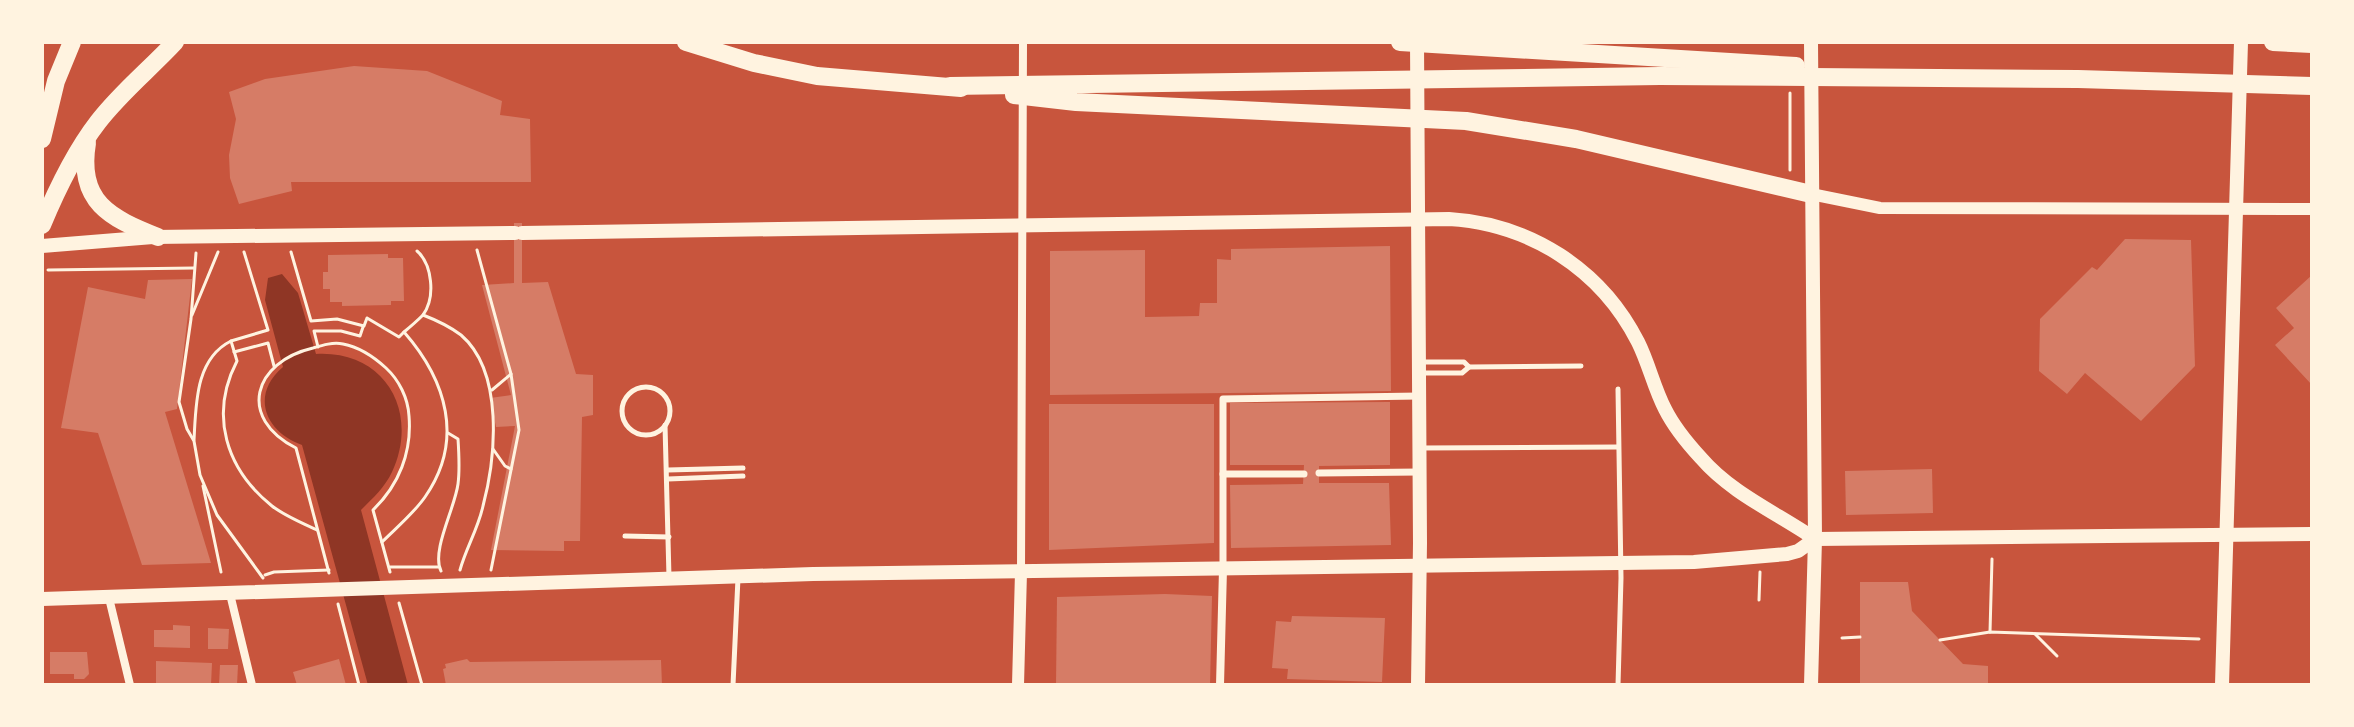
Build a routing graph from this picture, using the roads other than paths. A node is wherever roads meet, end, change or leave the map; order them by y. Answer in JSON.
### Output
{"nodes":[{"id":1,"x":72,"y":42,"type":"edge"},
{"id":2,"x":175,"y":42,"type":"edge"},
{"id":3,"x":686,"y":42,"type":"edge"},
{"id":4,"x":1023,"y":42,"type":"edge"},
{"id":5,"x":1400,"y":42,"type":"edge"},
{"id":6,"x":1417,"y":42,"type":"edge"},
{"id":7,"x":1811,"y":42,"type":"edge"},
{"id":8,"x":2241,"y":42,"type":"edge"},
{"id":9,"x":2273,"y":42,"type":"edge"},
{"id":10,"x":2312,"y":44,"type":"edge"},
{"id":11,"x":2001,"y":79,"type":"junction"},
{"id":12,"x":950,"y":86,"type":"junction"},
{"id":13,"x":2312,"y":86,"type":"edge"},
{"id":14,"x":88,"y":136,"type":"junction"},
{"id":15,"x":42,"y":139,"type":"edge"},
{"id":16,"x":1802,"y":192,"type":"junction"},
{"id":17,"x":2235,"y":207,"type":"junction"},
{"id":18,"x":2312,"y":209,"type":"edge"},
{"id":19,"x":1419,"y":220,"type":"junction"},
{"id":20,"x":42,"y":225,"type":"edge"},
{"id":21,"x":1021,"y":225,"type":"junction"},
{"id":22,"x":158,"y":237,"type":"junction"},
{"id":23,"x":42,"y":246,"type":"edge"},
{"id":24,"x":1581,"y":366,"type":"dead end"},
{"id":25,"x":1419,"y":367,"type":"junction"},
{"id":26,"x":1469,"y":367,"type":"junction"},
{"id":27,"x":1618,"y":389,"type":"dead end"},
{"id":28,"x":1419,"y":396,"type":"junction"},
{"id":29,"x":665,"y":425,"type":"junction"},
{"id":30,"x":1618,"y":447,"type":"junction"},
{"id":31,"x":1420,"y":448,"type":"junction"},
{"id":32,"x":743,"y":468,"type":"dead end"},
{"id":33,"x":668,"y":470,"type":"junction"},
{"id":34,"x":1420,"y":472,"type":"junction"},
{"id":35,"x":1319,"y":473,"type":"dead end"},
{"id":36,"x":1223,"y":474,"type":"junction"},
{"id":37,"x":1304,"y":474,"type":"dead end"},
{"id":38,"x":743,"y":476,"type":"dead end"},
{"id":39,"x":668,"y":479,"type":"junction"},
{"id":40,"x":2312,"y":534,"type":"edge"},
{"id":41,"x":2226,"y":535,"type":"junction"},
{"id":42,"x":625,"y":536,"type":"dead end"},
{"id":43,"x":669,"y":537,"type":"junction"},
{"id":44,"x":1815,"y":539,"type":"junction"},
{"id":45,"x":1620,"y":563,"type":"junction"},
{"id":46,"x":1420,"y":566,"type":"junction"},
{"id":47,"x":1223,"y":569,"type":"junction"},
{"id":48,"x":1021,"y":572,"type":"junction"},
{"id":49,"x":738,"y":576,"type":"junction"},
{"id":50,"x":669,"y":578,"type":"junction"},
{"id":51,"x":230,"y":594,"type":"junction"},
{"id":52,"x":109,"y":598,"type":"junction"},
{"id":53,"x":42,"y":599,"type":"edge"},
{"id":54,"x":130,"y":685,"type":"edge"},
{"id":55,"x":252,"y":685,"type":"edge"},
{"id":56,"x":733,"y":685,"type":"edge"},
{"id":57,"x":1018,"y":685,"type":"edge"},
{"id":58,"x":1220,"y":685,"type":"edge"},
{"id":59,"x":1418,"y":685,"type":"edge"},
{"id":60,"x":1618,"y":685,"type":"edge"},
{"id":61,"x":1811,"y":685,"type":"edge"},
{"id":62,"x":2222,"y":685,"type":"edge"}],
"edges":[{"from":1,"to":15,"type":"highway"},
{"from":2,"to":14,"type":"highway"},
{"from":3,"to":12,"type":"highway"},
{"from":4,"to":21,"type":"street"},
{"from":5,"to":11,"type":"highway"},
{"from":6,"to":19,"type":"main road"},
{"from":7,"to":16,"type":"main road"},
{"from":8,"to":17,"type":"main road"},
{"from":9,"to":10,"type":"highway"},
{"from":11,"to":12,"type":"highway"},
{"from":11,"to":13,"type":"highway"},
{"from":12,"to":16,"type":"highway"},
{"from":14,"to":20,"type":"highway"},
{"from":14,"to":22,"type":"highway"},
{"from":16,"to":17,"type":"street"},
{"from":16,"to":44,"type":"main road"},
{"from":17,"to":18,"type":"street"},
{"from":17,"to":41,"type":"main road"},
{"from":19,"to":21,"type":"main road"},
{"from":19,"to":25,"type":"main road"},
{"from":19,"to":44,"type":"main road"},
{"from":21,"to":22,"type":"main road"},
{"from":21,"to":48,"type":"street"},
{"from":22,"to":23,"type":"main road"},
{"from":24,"to":26,"type":"lane"},
{"from":25,"to":26,"type":"lane"},
{"from":25,"to":26,"type":"lane"},
{"from":25,"to":28,"type":"main road"},
{"from":27,"to":30,"type":"lane"},
{"from":28,"to":31,"type":"main road"},
{"from":28,"to":36,"type":"street"},
{"from":29,"to":29,"type":"lane"},
{"from":29,"to":33,"type":"lane"},
{"from":30,"to":31,"type":"lane"},
{"from":30,"to":45,"type":"lane"},
{"from":31,"to":34,"type":"main road"},
{"from":32,"to":33,"type":"lane"},
{"from":33,"to":39,"type":"lane"},
{"from":34,"to":35,"type":"street"},
{"from":34,"to":46,"type":"main road"},
{"from":36,"to":37,"type":"street"},
{"from":36,"to":47,"type":"street"},
{"from":38,"to":39,"type":"lane"},
{"from":39,"to":43,"type":"lane"},
{"from":40,"to":41,"type":"main road"},
{"from":41,"to":44,"type":"main road"},
{"from":41,"to":62,"type":"main road"},
{"from":42,"to":43,"type":"lane"},
{"from":43,"to":50,"type":"lane"},
{"from":44,"to":45,"type":"main road"},
{"from":44,"to":61,"type":"main road"},
{"from":45,"to":46,"type":"main road"},
{"from":45,"to":60,"type":"lane"},
{"from":46,"to":47,"type":"main road"},
{"from":46,"to":59,"type":"main road"},
{"from":47,"to":48,"type":"main road"},
{"from":47,"to":58,"type":"street"},
{"from":48,"to":49,"type":"main road"},
{"from":48,"to":57,"type":"street"},
{"from":49,"to":50,"type":"main road"},
{"from":49,"to":56,"type":"lane"},
{"from":50,"to":51,"type":"main road"},
{"from":51,"to":52,"type":"main road"},
{"from":51,"to":55,"type":"street"},
{"from":52,"to":53,"type":"main road"},
{"from":52,"to":54,"type":"street"}]}
